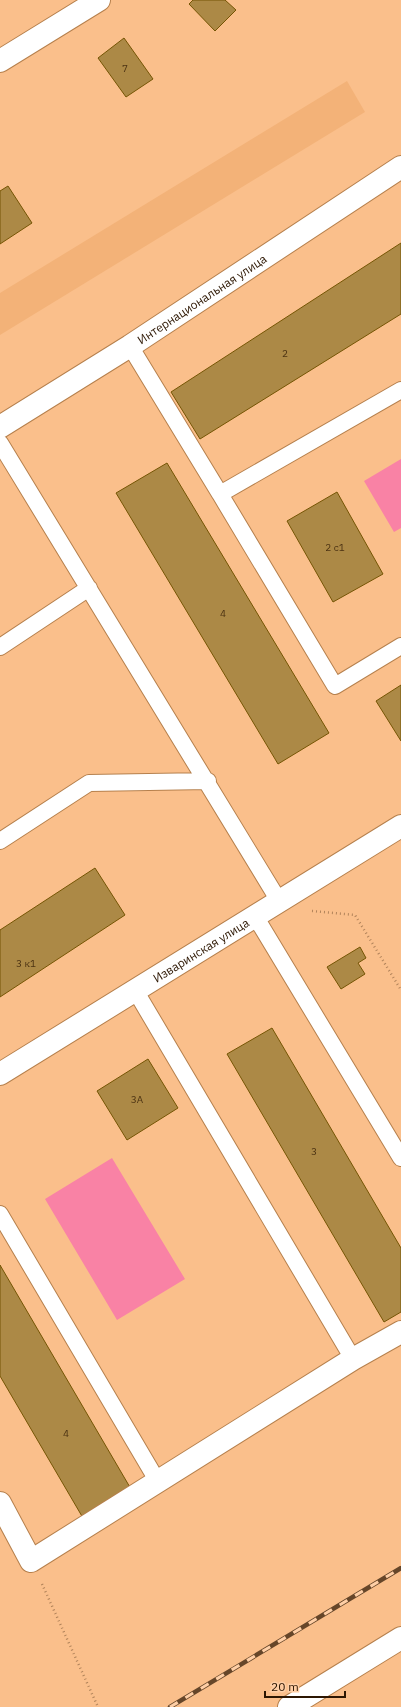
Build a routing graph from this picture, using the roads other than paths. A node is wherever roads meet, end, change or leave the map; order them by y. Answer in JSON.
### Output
{"nodes":[{"id":1,"x":99,"y":0,"type":"edge"},
{"id":2,"x":0,"y":61,"type":"edge"},
{"id":3,"x":401,"y":167,"type":"edge"},
{"id":4,"x":130,"y":346,"type":"junction"},
{"id":5,"x":401,"y":390,"type":"edge"},
{"id":6,"x":0,"y":427,"type":"edge"},
{"id":7,"x":0,"y":443,"type":"edge"},
{"id":8,"x":220,"y":494,"type":"junction"},
{"id":9,"x":89,"y":588,"type":"junction"},
{"id":10,"x":401,"y":646,"type":"edge"},
{"id":11,"x":0,"y":647,"type":"edge"},
{"id":12,"x":208,"y":781,"type":"junction"},
{"id":13,"x":401,"y":826,"type":"edge"},
{"id":14,"x":0,"y":841,"type":"edge"},
{"id":15,"x":279,"y":901,"type":"junction"},
{"id":16,"x":255,"y":916,"type":"junction"},
{"id":17,"x":136,"y":990,"type":"junction"},
{"id":18,"x":0,"y":1074,"type":"edge"},
{"id":19,"x":401,"y":1158,"type":"edge"},
{"id":20,"x":0,"y":1214,"type":"edge"},
{"id":21,"x":401,"y":1332,"type":"edge"},
{"id":22,"x":353,"y":1359,"type":"junction"},
{"id":23,"x":158,"y":1482,"type":"junction"},
{"id":24,"x":0,"y":1503,"type":"edge"},
{"id":25,"x":401,"y":1638,"type":"edge"},
{"id":26,"x":289,"y":1707,"type":"edge"}],
"edges":[{"from":1,"to":2,"type":"street"},
{"from":3,"to":4,"type":"street","name":"Интернациональная улица"},
{"from":4,"to":6,"type":"street","name":"Интернациональная улица"},
{"from":4,"to":8,"type":"lane"},
{"from":5,"to":8,"type":"lane"},
{"from":7,"to":9,"type":"lane"},
{"from":8,"to":10,"type":"lane"},
{"from":9,"to":11,"type":"lane"},
{"from":9,"to":12,"type":"lane"},
{"from":12,"to":14,"type":"lane"},
{"from":12,"to":15,"type":"lane"},
{"from":13,"to":15,"type":"street","name":"Изваринская улица"},
{"from":15,"to":16,"type":"street","name":"Изваринская улица"},
{"from":16,"to":17,"type":"street","name":"Изваринская улица"},
{"from":16,"to":19,"type":"lane"},
{"from":17,"to":18,"type":"street","name":"Изваринская улица"},
{"from":17,"to":22,"type":"lane"},
{"from":20,"to":23,"type":"lane"},
{"from":21,"to":22,"type":"street"},
{"from":22,"to":23,"type":"street"},
{"from":23,"to":24,"type":"street"},
{"from":25,"to":26,"type":"street"}]}
